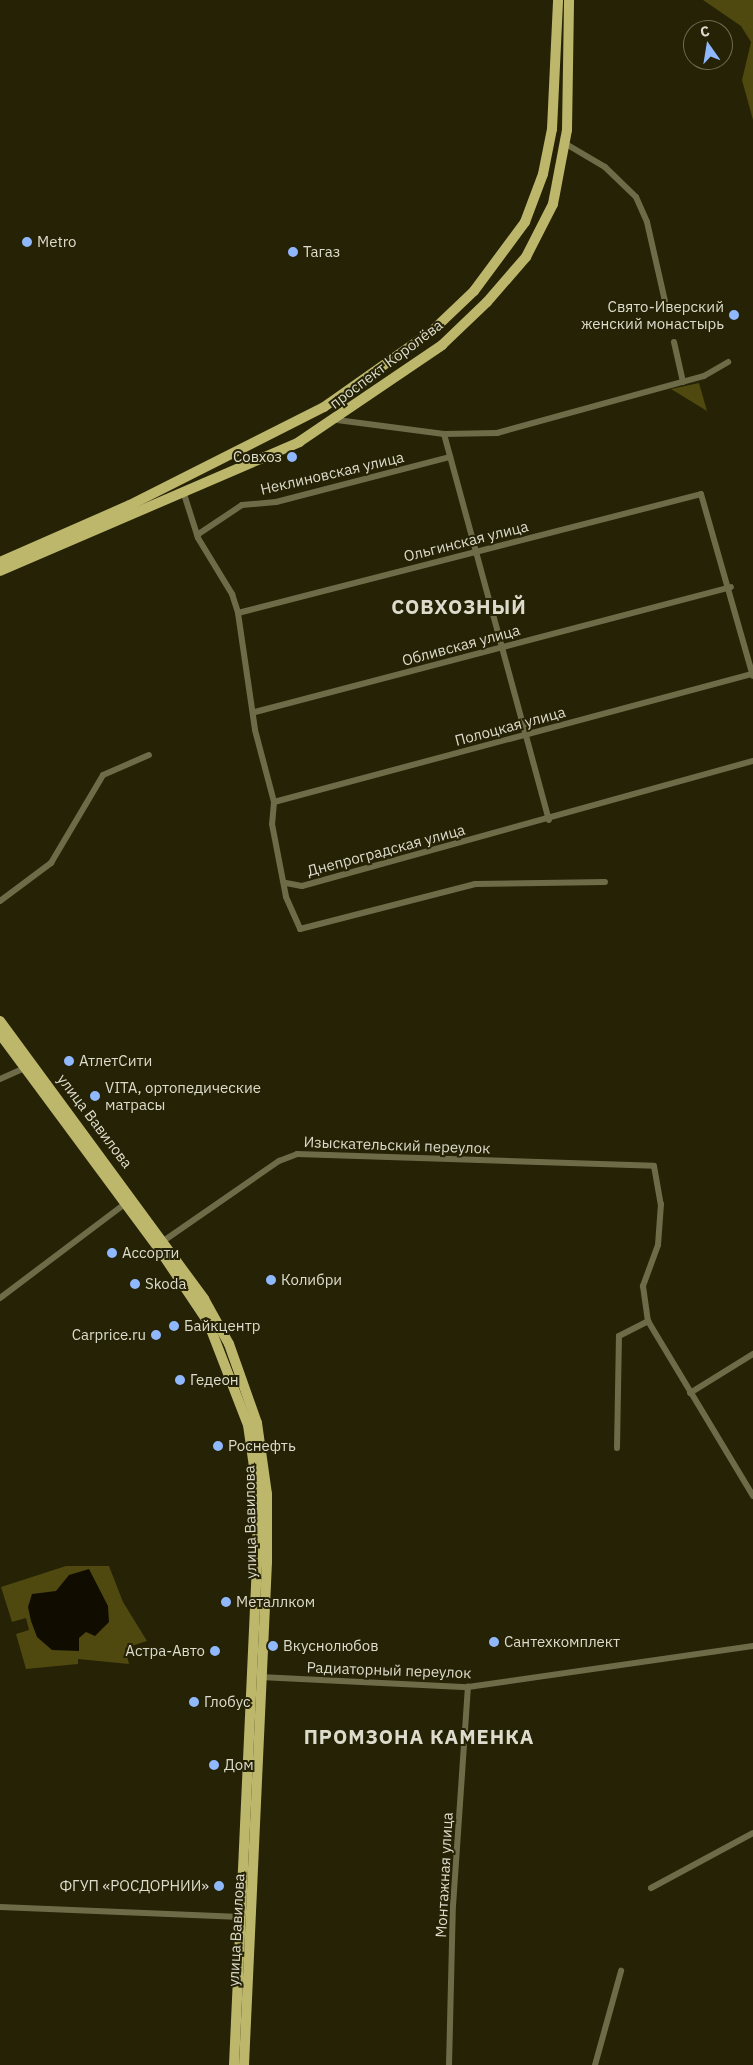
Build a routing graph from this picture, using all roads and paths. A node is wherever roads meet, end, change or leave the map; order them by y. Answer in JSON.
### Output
{"nodes":[{"id":1,"x":558,"y":0,"type":"edge"},
{"id":2,"x":569,"y":0,"type":"edge"},
{"id":3,"x":566,"y":144,"type":"junction"},
{"id":4,"x":665,"y":300,"type":"dead end"},
{"id":5,"x":674,"y":342,"type":"dead end"},
{"id":6,"x":728,"y":362,"type":"dead end"},
{"id":7,"x":683,"y":382,"type":"junction"},
{"id":8,"x":337,"y":420,"type":"junction"},
{"id":9,"x":444,"y":434,"type":"junction"},
{"id":10,"x":450,"y":458,"type":"junction"},
{"id":11,"x":184,"y":494,"type":"junction"},
{"id":12,"x":197,"y":535,"type":"junction"},
{"id":13,"x":476,"y":551,"type":"junction"},
{"id":14,"x":0,"y":562,"type":"edge"},
{"id":15,"x":0,"y":571,"type":"edge"},
{"id":16,"x":731,"y":587,"type":"junction"},
{"id":17,"x":238,"y":613,"type":"junction"},
{"id":18,"x":502,"y":647,"type":"junction"},
{"id":19,"x":753,"y":675,"type":"edge"},
{"id":20,"x":255,"y":712,"type":"junction"},
{"id":21,"x":526,"y":735,"type":"junction"},
{"id":22,"x":149,"y":755,"type":"dead end"},
{"id":23,"x":753,"y":761,"type":"edge"},
{"id":24,"x":274,"y":802,"type":"junction"},
{"id":25,"x":549,"y":820,"type":"junction"},
{"id":26,"x":605,"y":882,"type":"dead end"},
{"id":27,"x":286,"y":883,"type":"junction"},
{"id":28,"x":0,"y":901,"type":"edge"},
{"id":29,"x":0,"y":1021,"type":"edge"},
{"id":30,"x":0,"y":1034,"type":"edge"},
{"id":31,"x":25,"y":1068,"type":"junction"},
{"id":32,"x":0,"y":1079,"type":"edge"},
{"id":33,"x":126,"y":1204,"type":"junction"},
{"id":34,"x":161,"y":1243,"type":"junction"},
{"id":35,"x":0,"y":1298,"type":"edge"},
{"id":36,"x":648,"y":1321,"type":"junction"},
{"id":37,"x":753,"y":1354,"type":"edge"},
{"id":38,"x":690,"y":1393,"type":"junction"},
{"id":39,"x":617,"y":1448,"type":"dead end"},
{"id":40,"x":753,"y":1496,"type":"edge"},
{"id":41,"x":753,"y":1646,"type":"edge"},
{"id":42,"x":255,"y":1677,"type":"junction"},
{"id":43,"x":468,"y":1687,"type":"junction"},
{"id":44,"x":753,"y":1833,"type":"edge"},
{"id":45,"x":651,"y":1888,"type":"dead end"},
{"id":46,"x":0,"y":1907,"type":"edge"},
{"id":47,"x":241,"y":1917,"type":"junction"},
{"id":48,"x":621,"y":1971,"type":"dead end"},
{"id":49,"x":234,"y":2065,"type":"edge"},
{"id":50,"x":244,"y":2065,"type":"edge"},
{"id":51,"x":449,"y":2065,"type":"edge"},
{"id":52,"x":595,"y":2065,"type":"edge"}],
"edges":[{"from":1,"to":14,"type":"main road","name":"проспект Королёва"},
{"from":2,"to":3,"type":"main road","name":"проспект Королёва"},
{"from":3,"to":4,"type":"street"},
{"from":3,"to":8,"type":"main road","name":"проспект Королёва"},
{"from":5,"to":7,"type":"street"},
{"from":6,"to":7,"type":"street","name":"Неклиновская улица"},
{"from":7,"to":9,"type":"street","name":"Неклиновская улица"},
{"from":8,"to":9,"type":"street","name":"Неклиновская улица"},
{"from":8,"to":11,"type":"main road","name":"проспект Королёва"},
{"from":9,"to":10,"type":"street"},
{"from":10,"to":12,"type":"street","name":"Неклиновская улица"},
{"from":10,"to":13,"type":"street"},
{"from":11,"to":12,"type":"street"},
{"from":11,"to":15,"type":"main road","name":"проспект Королёва"},
{"from":12,"to":17,"type":"street"},
{"from":13,"to":16,"type":"street","name":"Ольгинская улица"},
{"from":13,"to":17,"type":"street","name":"Ольгинская улица"},
{"from":13,"to":18,"type":"street"},
{"from":16,"to":18,"type":"street","name":"Обливская улица"},
{"from":16,"to":19,"type":"street"},
{"from":17,"to":20,"type":"street"},
{"from":18,"to":20,"type":"street","name":"Обливская улица"},
{"from":18,"to":21,"type":"street"},
{"from":19,"to":21,"type":"street","name":"Полоцкая улица"},
{"from":20,"to":24,"type":"street"},
{"from":21,"to":24,"type":"street","name":"Полоцкая улица"},
{"from":21,"to":25,"type":"street"},
{"from":22,"to":28,"type":"street"},
{"from":23,"to":25,"type":"street","name":"Днепроградская улица"},
{"from":24,"to":27,"type":"street"},
{"from":25,"to":27,"type":"street","name":"Днепроградская улица"},
{"from":26,"to":27,"type":"street"},
{"from":29,"to":34,"type":"main road","name":"улица Вавилова"},
{"from":30,"to":31,"type":"main road","name":"улица Вавилова"},
{"from":31,"to":32,"type":"street"},
{"from":31,"to":33,"type":"main road","name":"улица Вавилова"},
{"from":33,"to":34,"type":"main road","name":"улица Вавилова"},
{"from":33,"to":35,"type":"street"},
{"from":34,"to":36,"type":"street","name":"Изыскательский переулок"},
{"from":34,"to":42,"type":"main road","name":"улица Вавилова"},
{"from":36,"to":38,"type":"street"},
{"from":36,"to":39,"type":"street"},
{"from":37,"to":38,"type":"street"},
{"from":38,"to":40,"type":"street"},
{"from":41,"to":43,"type":"street","name":"Радиаторный переулок"},
{"from":42,"to":43,"type":"street","name":"Радиаторный переулок"},
{"from":42,"to":47,"type":"main road","name":"улица Вавилова"},
{"from":42,"to":50,"type":"main road","name":"улица Вавилова"},
{"from":43,"to":51,"type":"street","name":"Монтажная улица"},
{"from":44,"to":45,"type":"street"},
{"from":46,"to":47,"type":"street","name":"улица Вавилова"},
{"from":47,"to":49,"type":"main road","name":"улица Вавилова"},
{"from":48,"to":52,"type":"street"}]}
